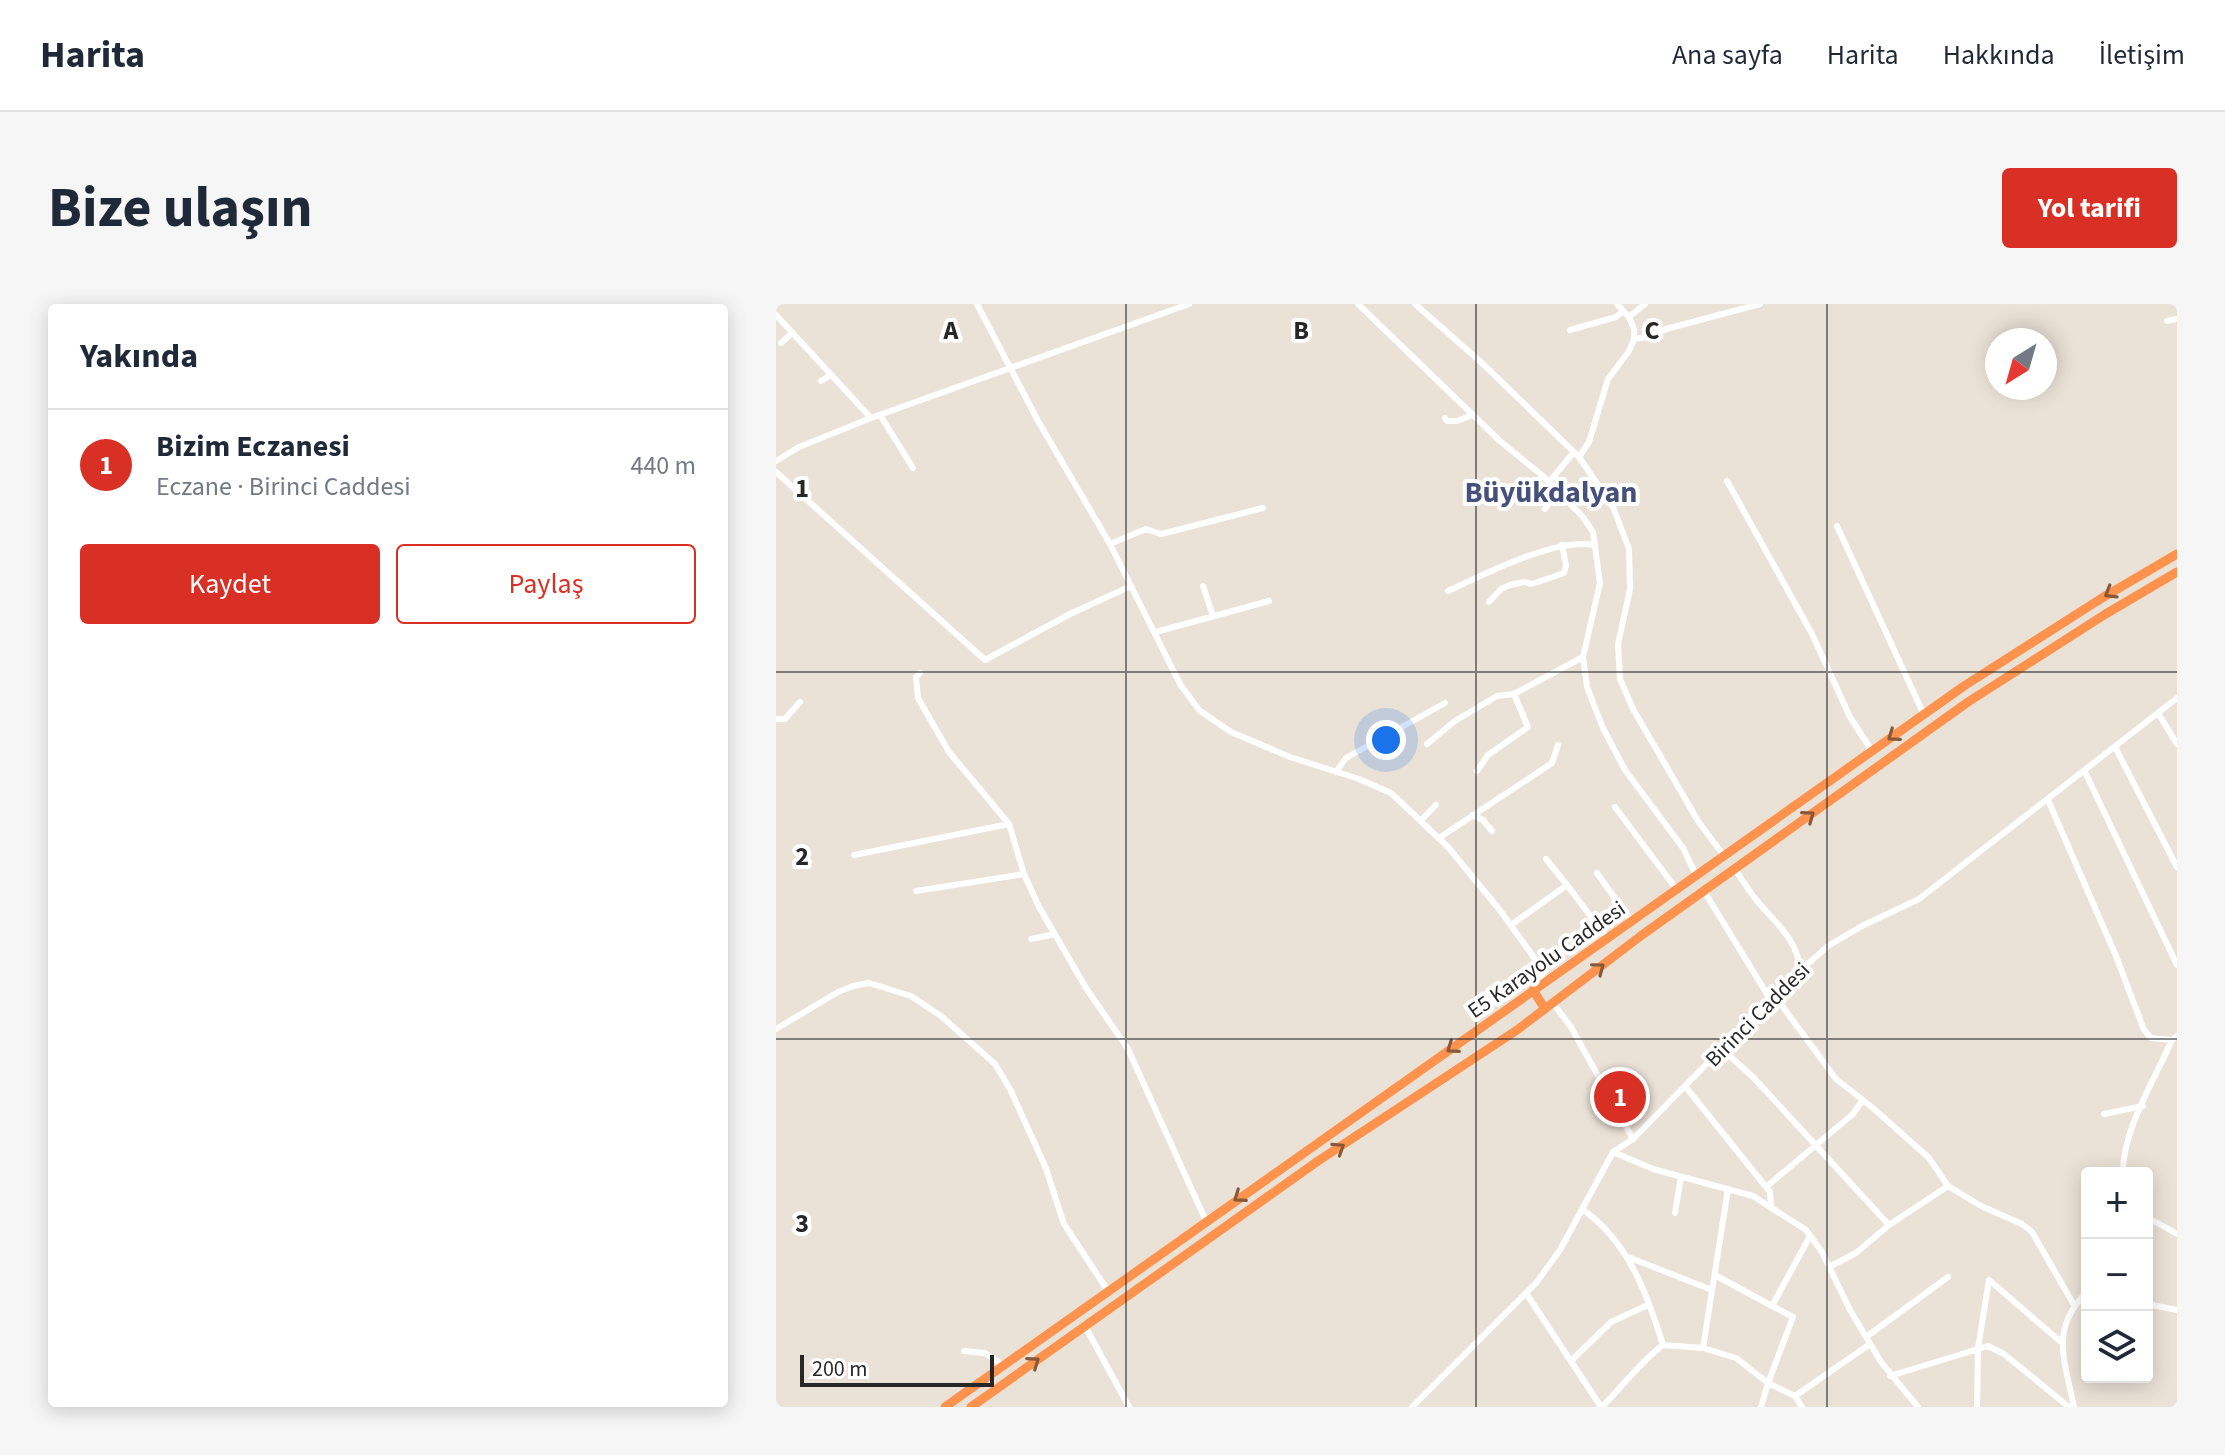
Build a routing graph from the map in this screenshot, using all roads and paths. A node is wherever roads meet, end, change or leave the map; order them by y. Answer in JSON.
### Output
{"nodes":[{"id":1,"x":977,"y":304,"type":"edge"},
{"id":2,"x":1189,"y":304,"type":"edge"},
{"id":3,"x":1358,"y":304,"type":"edge"},
{"id":4,"x":1415,"y":304,"type":"edge"},
{"id":5,"x":1617,"y":304,"type":"edge"},
{"id":6,"x":1645,"y":304,"type":"edge"},
{"id":7,"x":1760,"y":304,"type":"edge"},
{"id":8,"x":1626,"y":314,"type":"junction"},
{"id":9,"x":776,"y":315,"type":"edge"},
{"id":10,"x":2177,"y":319,"type":"edge"},
{"id":11,"x":2167,"y":321,"type":"dead end"},
{"id":12,"x":1570,"y":330,"type":"dead end"},
{"id":13,"x":792,"y":333,"type":"junction"},
{"id":14,"x":1634,"y":339,"type":"junction"},
{"id":15,"x":781,"y":343,"type":"dead end"},
{"id":16,"x":1012,"y":369,"type":"junction"},
{"id":17,"x":831,"y":375,"type":"junction"},
{"id":18,"x":821,"y":381,"type":"dead end"},
{"id":19,"x":880,"y":415,"type":"junction"},
{"id":20,"x":1472,"y":415,"type":"junction"},
{"id":21,"x":871,"y":418,"type":"junction"},
{"id":22,"x":1445,"y":418,"type":"dead end"},
{"id":23,"x":1576,"y":455,"type":"junction"},
{"id":24,"x":776,"y":461,"type":"edge"},
{"id":25,"x":913,"y":468,"type":"dead end"},
{"id":26,"x":776,"y":472,"type":"edge"},
{"id":27,"x":1727,"y":481,"type":"dead end"},
{"id":28,"x":1549,"y":482,"type":"junction"},
{"id":29,"x":1558,"y":491,"type":"junction"},
{"id":30,"x":1263,"y":508,"type":"dead end"},
{"id":31,"x":1545,"y":509,"type":"dead end"},
{"id":32,"x":1837,"y":526,"type":"dead end"},
{"id":33,"x":1110,"y":544,"type":"junction"},
{"id":34,"x":1562,"y":545,"type":"junction"},
{"id":35,"x":1594,"y":545,"type":"junction"},
{"id":36,"x":2177,"y":554,"type":"edge"},
{"id":37,"x":2177,"y":572,"type":"edge"},
{"id":38,"x":1131,"y":586,"type":"junction"},
{"id":39,"x":1203,"y":586,"type":"dead end"},
{"id":40,"x":1448,"y":591,"type":"dead end"},
{"id":41,"x":1269,"y":601,"type":"dead end"},
{"id":42,"x":1489,"y":602,"type":"dead end"},
{"id":43,"x":1213,"y":616,"type":"junction"},
{"id":44,"x":1156,"y":632,"type":"junction"},
{"id":45,"x":1583,"y":657,"type":"junction"},
{"id":46,"x":920,"y":673,"type":"dead end"},
{"id":47,"x":1514,"y":694,"type":"junction"},
{"id":48,"x":2177,"y":698,"type":"edge"},
{"id":49,"x":800,"y":702,"type":"dead end"},
{"id":50,"x":1445,"y":703,"type":"dead end"},
{"id":51,"x":2158,"y":713,"type":"junction"},
{"id":52,"x":1924,"y":715,"type":"junction"},
{"id":53,"x":776,"y":719,"type":"edge"},
{"id":54,"x":1427,"y":744,"type":"dead end"},
{"id":55,"x":2177,"y":744,"type":"edge"},
{"id":56,"x":1558,"y":745,"type":"dead end"},
{"id":57,"x":2115,"y":747,"type":"junction"},
{"id":58,"x":1872,"y":751,"type":"junction"},
{"id":59,"x":1477,"y":771,"type":"dead end"},
{"id":60,"x":1336,"y":772,"type":"junction"},
{"id":61,"x":2085,"y":772,"type":"junction"},
{"id":62,"x":2048,"y":800,"type":"junction"},
{"id":63,"x":1436,"y":805,"type":"dead end"},
{"id":64,"x":1615,"y":807,"type":"dead end"},
{"id":65,"x":1472,"y":815,"type":"junction"},
{"id":66,"x":1421,"y":820,"type":"junction"},
{"id":67,"x":1009,"y":824,"type":"junction"},
{"id":68,"x":1492,"y":831,"type":"dead end"},
{"id":69,"x":1439,"y":838,"type":"junction"},
{"id":70,"x":854,"y":855,"type":"dead end"},
{"id":71,"x":1724,"y":856,"type":"junction"},
{"id":72,"x":1546,"y":859,"type":"dead end"},
{"id":73,"x":2177,"y":867,"type":"edge"},
{"id":74,"x":1735,"y":869,"type":"junction"},
{"id":75,"x":1597,"y":873,"type":"dead end"},
{"id":76,"x":1024,"y":874,"type":"junction"},
{"id":77,"x":1696,"y":875,"type":"junction"},
{"id":78,"x":1567,"y":885,"type":"junction"},
{"id":79,"x":1677,"y":890,"type":"junction"},
{"id":80,"x":916,"y":891,"type":"dead end"},
{"id":81,"x":1704,"y":891,"type":"junction"},
{"id":82,"x":1631,"y":921,"type":"junction"},
{"id":83,"x":1511,"y":925,"type":"junction"},
{"id":84,"x":1055,"y":934,"type":"junction"},
{"id":85,"x":1607,"y":938,"type":"junction"},
{"id":86,"x":1031,"y":939,"type":"dead end"},
{"id":87,"x":1063,"y":947,"type":"junction"},
{"id":88,"x":1055,"y":953,"type":"dead end"},
{"id":89,"x":1536,"y":958,"type":"junction"},
{"id":90,"x":1527,"y":963,"type":"dead end"},
{"id":91,"x":2177,"y":965,"type":"edge"},
{"id":92,"x":1800,"y":971,"type":"junction"},
{"id":93,"x":1553,"y":976,"type":"junction"},
{"id":94,"x":1536,"y":988,"type":"junction"},
{"id":95,"x":1565,"y":994,"type":"junction"},
{"id":96,"x":1772,"y":997,"type":"junction"},
{"id":97,"x":1549,"y":1006,"type":"junction"},
{"id":98,"x":776,"y":1029,"type":"edge"},
{"id":99,"x":2175,"y":1037,"type":"edge"},
{"id":100,"x":1721,"y":1048,"type":"junction"},
{"id":101,"x":1685,"y":1086,"type":"junction"},
{"id":102,"x":1862,"y":1101,"type":"junction"},
{"id":103,"x":2143,"y":1106,"type":"junction"},
{"id":104,"x":2104,"y":1114,"type":"dead end"},
{"id":105,"x":1633,"y":1139,"type":"junction"},
{"id":106,"x":1817,"y":1146,"type":"junction"},
{"id":107,"x":1613,"y":1152,"type":"junction"},
{"id":108,"x":2123,"y":1167,"type":"edge"},
{"id":109,"x":1681,"y":1177,"type":"junction"},
{"id":110,"x":1948,"y":1186,"type":"junction"},
{"id":111,"x":1766,"y":1187,"type":"junction"},
{"id":112,"x":1728,"y":1189,"type":"junction"},
{"id":113,"x":1771,"y":1206,"type":"junction"},
{"id":114,"x":1582,"y":1209,"type":"junction"},
{"id":115,"x":1675,"y":1213,"type":"dead end"},
{"id":116,"x":2153,"y":1220,"type":"edge"},
{"id":117,"x":1206,"y":1221,"type":"junction"},
{"id":118,"x":1889,"y":1225,"type":"junction"},
{"id":119,"x":2177,"y":1234,"type":"edge"},
{"id":120,"x":1810,"y":1236,"type":"junction"},
{"id":121,"x":1628,"y":1257,"type":"junction"},
{"id":122,"x":1829,"y":1267,"type":"junction"},
{"id":123,"x":1715,"y":1275,"type":"junction"},
{"id":124,"x":1948,"y":1277,"type":"dead end"},
{"id":125,"x":1712,"y":1290,"type":"junction"},
{"id":126,"x":1108,"y":1291,"type":"junction"},
{"id":127,"x":1526,"y":1293,"type":"junction"},
{"id":128,"x":2081,"y":1298,"type":"edge"},
{"id":129,"x":1648,"y":1305,"type":"junction"},
{"id":130,"x":2074,"y":1305,"type":"junction"},
{"id":131,"x":2153,"y":1305,"type":"edge"},
{"id":132,"x":1772,"y":1306,"type":"junction"},
{"id":133,"x":2177,"y":1310,"type":"edge"},
{"id":134,"x":1085,"y":1326,"type":"junction"},
{"id":135,"x":1868,"y":1340,"type":"junction"},
{"id":136,"x":2062,"y":1343,"type":"junction"},
{"id":137,"x":1663,"y":1345,"type":"junction"},
{"id":138,"x":1703,"y":1348,"type":"junction"},
{"id":139,"x":1978,"y":1348,"type":"junction"},
{"id":140,"x":964,"y":1351,"type":"dead end"},
{"id":141,"x":1572,"y":1360,"type":"junction"},
{"id":142,"x":1003,"y":1365,"type":"junction"},
{"id":143,"x":1890,"y":1376,"type":"junction"},
{"id":144,"x":1768,"y":1383,"type":"junction"},
{"id":145,"x":1795,"y":1396,"type":"junction"},
{"id":146,"x":945,"y":1407,"type":"edge"},
{"id":147,"x":971,"y":1407,"type":"edge"},
{"id":148,"x":1129,"y":1407,"type":"edge"},
{"id":149,"x":1412,"y":1407,"type":"edge"},
{"id":150,"x":1602,"y":1407,"type":"edge"},
{"id":151,"x":1761,"y":1407,"type":"edge"},
{"id":152,"x":1802,"y":1407,"type":"edge"},
{"id":153,"x":1918,"y":1407,"type":"edge"},
{"id":154,"x":1977,"y":1407,"type":"edge"},
{"id":155,"x":2071,"y":1407,"type":"edge"}],
"edges":[{"from":1,"to":16,"type":"street"},
{"from":2,"to":16,"type":"street"},
{"from":3,"to":20,"type":"street"},
{"from":4,"to":23,"type":"street"},
{"from":5,"to":8,"type":"street"},
{"from":6,"to":8,"type":"street"},
{"from":7,"to":14,"type":"street"},
{"from":8,"to":12,"type":"street"},
{"from":8,"to":14,"type":"street"},
{"from":9,"to":13,"type":"street"},
{"from":10,"to":11,"type":"street"},
{"from":13,"to":15,"type":"street"},
{"from":13,"to":17,"type":"street"},
{"from":14,"to":23,"type":"street"},
{"from":16,"to":19,"type":"street"},
{"from":16,"to":33,"type":"street"},
{"from":17,"to":18,"type":"street"},
{"from":17,"to":21,"type":"street"},
{"from":19,"to":21,"type":"street"},
{"from":19,"to":25,"type":"street"},
{"from":20,"to":22,"type":"street"},
{"from":20,"to":28,"type":"street"},
{"from":21,"to":24,"type":"street"},
{"from":23,"to":28,"type":"street"},
{"from":23,"to":71,"type":"street"},
{"from":26,"to":38,"type":"street"},
{"from":27,"to":58,"type":"street"},
{"from":28,"to":29,"type":"street"},
{"from":29,"to":31,"type":"street"},
{"from":29,"to":35,"type":"street"},
{"from":30,"to":33,"type":"street"},
{"from":32,"to":52,"type":"street"},
{"from":33,"to":38,"type":"street"},
{"from":34,"to":35,"type":"street"},
{"from":34,"to":40,"type":"street"},
{"from":34,"to":42,"type":"street"},
{"from":35,"to":45,"type":"street"},
{"from":36,"to":52,"type":"highway","name":"E5 Karayolu Caddesi","one_way":true},
{"from":74,"to":37,"type":"highway","name":"E5 Karayolu Caddesi","one_way":true},
{"from":38,"to":44,"type":"street"},
{"from":39,"to":43,"type":"street"},
{"from":41,"to":43,"type":"street"},
{"from":43,"to":44,"type":"street"},
{"from":44,"to":60,"type":"street"},
{"from":45,"to":47,"type":"street"},
{"from":45,"to":77,"type":"street"},
{"from":46,"to":67,"type":"street"},
{"from":47,"to":54,"type":"street"},
{"from":47,"to":59,"type":"street"},
{"from":48,"to":51,"type":"street","name":"Birinci Caddesi"},
{"from":49,"to":53,"type":"street"},
{"from":50,"to":60,"type":"street"},
{"from":51,"to":55,"type":"street"},
{"from":51,"to":57,"type":"street","name":"Birinci Caddesi"},
{"from":52,"to":58,"type":"highway","name":"E5 Karayolu Caddesi","one_way":true},
{"from":56,"to":65,"type":"street"},
{"from":57,"to":61,"type":"street","name":"Birinci Caddesi"},
{"from":57,"to":73,"type":"street"},
{"from":58,"to":71,"type":"highway","name":"E5 Karayolu Caddesi"},
{"from":60,"to":66,"type":"street"},
{"from":61,"to":62,"type":"street","name":"Birinci Caddesi"},
{"from":61,"to":91,"type":"street"},
{"from":62,"to":92,"type":"street","name":"Birinci Caddesi"},
{"from":62,"to":99,"type":"street"},
{"from":63,"to":66,"type":"street"},
{"from":64,"to":79,"type":"street"},
{"from":65,"to":68,"type":"street"},
{"from":65,"to":69,"type":"street"},
{"from":66,"to":69,"type":"street"},
{"from":67,"to":70,"type":"street"},
{"from":67,"to":76,"type":"street"},
{"from":69,"to":83,"type":"street"},
{"from":71,"to":77,"type":"highway","name":"E5 Karayolu Caddesi"},
{"from":72,"to":78,"type":"street"},
{"from":74,"to":81,"type":"highway","name":"E5 Karayolu Caddesi"},
{"from":74,"to":92,"type":"street"},
{"from":75,"to":82,"type":"street"},
{"from":76,"to":80,"type":"street"},
{"from":76,"to":84,"type":"street"},
{"from":77,"to":79,"type":"highway","name":"E5 Karayolu Caddesi"},
{"from":78,"to":83,"type":"street"},
{"from":78,"to":85,"type":"street"},
{"from":79,"to":82,"type":"highway","name":"E5 Karayolu Caddesi"},
{"from":95,"to":81,"type":"highway","name":"E5 Karayolu Caddesi","one_way":true},
{"from":81,"to":96,"type":"street"},
{"from":82,"to":85,"type":"highway","name":"E5 Karayolu Caddesi"},
{"from":83,"to":89,"type":"street"},
{"from":84,"to":86,"type":"street"},
{"from":84,"to":87,"type":"street"},
{"from":85,"to":93,"type":"highway","name":"E5 Karayolu Caddesi"},
{"from":87,"to":88,"type":"street"},
{"from":87,"to":117,"type":"street"},
{"from":89,"to":90,"type":"street"},
{"from":89,"to":94,"type":"street"},
{"from":92,"to":96,"type":"street","name":"Birinci Caddesi"},
{"from":93,"to":94,"type":"highway","name":"E5 Karayolu Caddesi"},
{"from":93,"to":95,"type":"highway"},
{"from":94,"to":97,"type":"highway"},
{"from":94,"to":117,"type":"highway","name":"E5 Karayolu Caddesi","one_way":true},
{"from":95,"to":97,"type":"highway","name":"E5 Karayolu Caddesi"},
{"from":96,"to":100,"type":"street","name":"Birinci Caddesi"},
{"from":96,"to":102,"type":"street"},
{"from":97,"to":105,"type":"street"},
{"from":134,"to":97,"type":"highway","name":"E5 Karayolu Caddesi","one_way":true},
{"from":98,"to":126,"type":"street"},
{"from":99,"to":103,"type":"street"},
{"from":100,"to":101,"type":"street","name":"Birinci Caddesi"},
{"from":100,"to":106,"type":"street"},
{"from":101,"to":105,"type":"street","name":"Birinci Caddesi"},
{"from":101,"to":111,"type":"street"},
{"from":102,"to":106,"type":"street"},
{"from":102,"to":110,"type":"street"},
{"from":103,"to":104,"type":"street"},
{"from":103,"to":108,"type":"street"},
{"from":105,"to":107,"type":"street","name":"Birinci Caddesi"},
{"from":106,"to":111,"type":"street"},
{"from":106,"to":118,"type":"street"},
{"from":107,"to":109,"type":"street"},
{"from":107,"to":114,"type":"street","name":"Birinci Caddesi"},
{"from":109,"to":112,"type":"street"},
{"from":109,"to":115,"type":"street"},
{"from":110,"to":118,"type":"street"},
{"from":110,"to":130,"type":"street"},
{"from":111,"to":113,"type":"street"},
{"from":112,"to":113,"type":"street"},
{"from":112,"to":123,"type":"street"},
{"from":113,"to":120,"type":"street"},
{"from":114,"to":121,"type":"street"},
{"from":114,"to":127,"type":"street","name":"Birinci Caddesi"},
{"from":116,"to":119,"type":"street"},
{"from":117,"to":126,"type":"highway","name":"E5 Karayolu Caddesi"},
{"from":118,"to":122,"type":"street"},
{"from":120,"to":122,"type":"street"},
{"from":120,"to":132,"type":"street"},
{"from":121,"to":125,"type":"street"},
{"from":121,"to":129,"type":"street"},
{"from":122,"to":135,"type":"street"},
{"from":123,"to":125,"type":"street"},
{"from":123,"to":132,"type":"street"},
{"from":124,"to":135,"type":"street"},
{"from":125,"to":138,"type":"street"},
{"from":126,"to":142,"type":"highway","name":"E5 Karayolu Caddesi"},
{"from":127,"to":141,"type":"street"},
{"from":127,"to":149,"type":"street","name":"Birinci Caddesi"},
{"from":128,"to":130,"type":"street"},
{"from":129,"to":137,"type":"street"},
{"from":129,"to":141,"type":"street"},
{"from":130,"to":136,"type":"street"},
{"from":131,"to":133,"type":"street"},
{"from":132,"to":144,"type":"street"},
{"from":147,"to":134,"type":"highway","name":"E5 Karayolu Caddesi","one_way":true},
{"from":134,"to":148,"type":"street"},
{"from":135,"to":143,"type":"street"},
{"from":135,"to":145,"type":"street"},
{"from":136,"to":139,"type":"street"},
{"from":136,"to":155,"type":"street"},
{"from":137,"to":138,"type":"street"},
{"from":137,"to":150,"type":"street"},
{"from":138,"to":144,"type":"street"},
{"from":139,"to":143,"type":"street"},
{"from":139,"to":154,"type":"street"},
{"from":139,"to":155,"type":"street"},
{"from":140,"to":142,"type":"street"},
{"from":141,"to":150,"type":"street"},
{"from":142,"to":146,"type":"highway","name":"E5 Karayolu Caddesi"},
{"from":143,"to":153,"type":"street"},
{"from":144,"to":145,"type":"street"},
{"from":144,"to":151,"type":"street"},
{"from":145,"to":152,"type":"street"}]}
